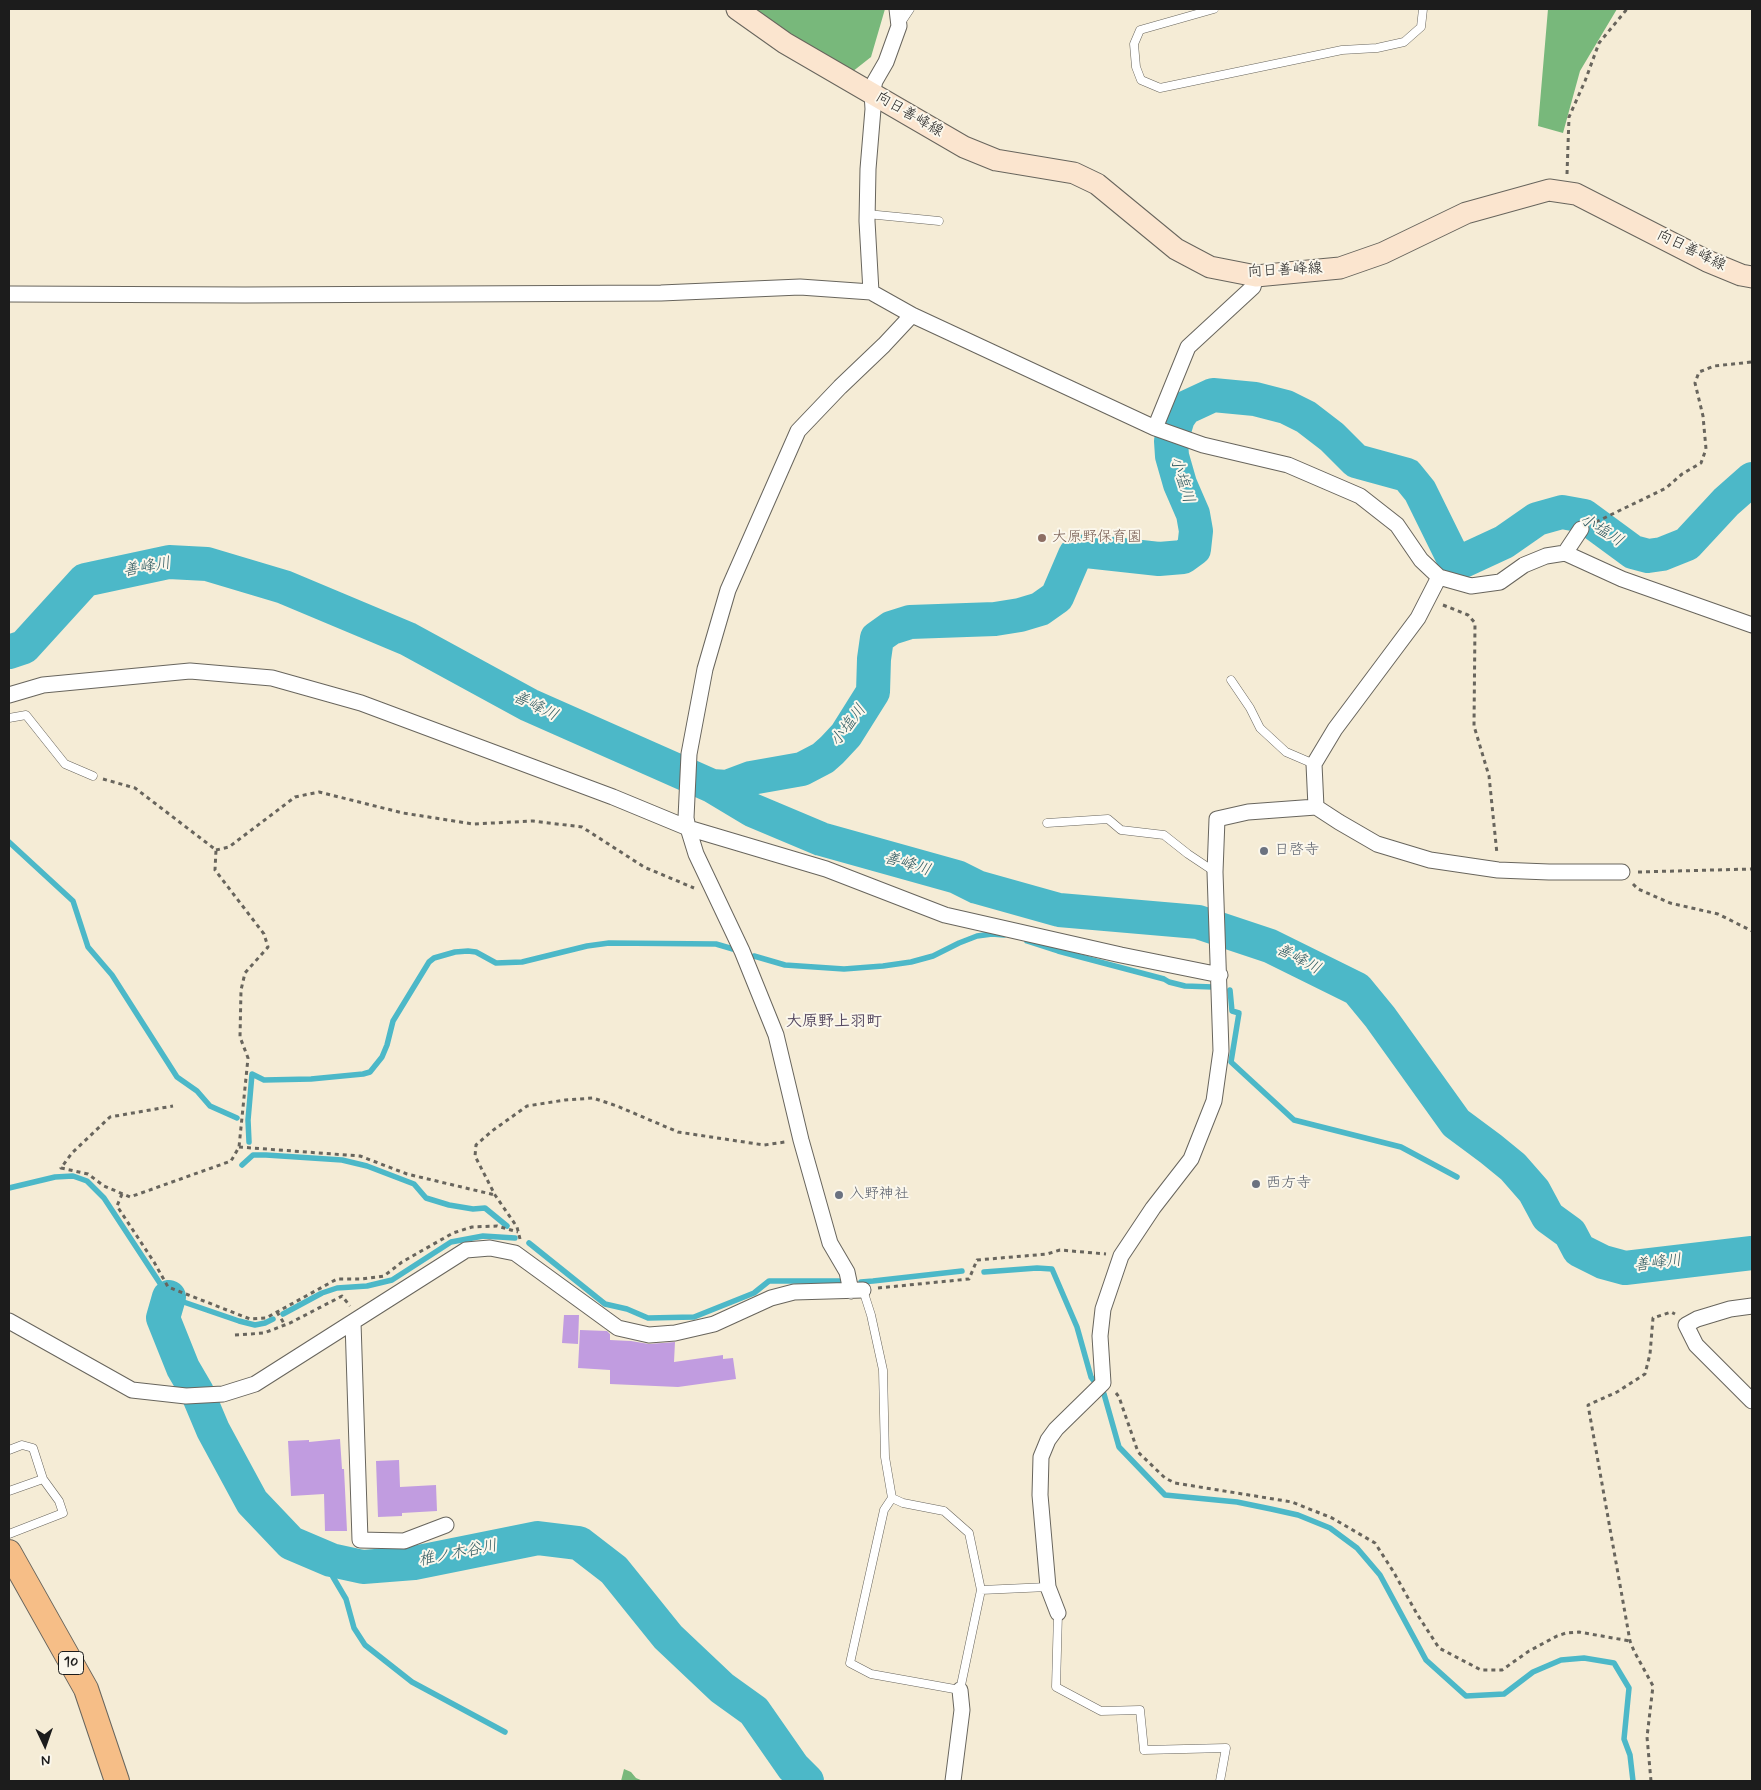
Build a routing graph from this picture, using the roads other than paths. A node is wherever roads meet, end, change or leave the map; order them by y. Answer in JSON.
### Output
{"nodes":[{"id":1,"x":738,"y":9,"type":"edge"},
{"id":2,"x":897,"y":9,"type":"edge"},
{"id":3,"x":910,"y":9,"type":"edge"},
{"id":4,"x":1214,"y":9,"type":"edge"},
{"id":5,"x":1423,"y":9,"type":"edge"},
{"id":6,"x":899,"y":26,"type":"junction"},
{"id":7,"x":872,"y":93,"type":"junction"},
{"id":8,"x":867,"y":214,"type":"junction"},
{"id":9,"x":939,"y":221,"type":"dead end"},
{"id":10,"x":1256,"y":276,"type":"junction"},
{"id":11,"x":1752,"y":276,"type":"edge"},
{"id":12,"x":871,"y":292,"type":"junction"},
{"id":13,"x":9,"y":294,"type":"edge"},
{"id":14,"x":912,"y":315,"type":"junction"},
{"id":15,"x":1159,"y":429,"type":"junction"},
{"id":16,"x":1581,"y":529,"type":"dead end"},
{"id":17,"x":1565,"y":553,"type":"junction"},
{"id":18,"x":1439,"y":576,"type":"junction"},
{"id":19,"x":1752,"y":625,"type":"edge"},
{"id":20,"x":1231,"y":680,"type":"dead end"},
{"id":21,"x":9,"y":695,"type":"edge"},
{"id":22,"x":9,"y":718,"type":"edge"},
{"id":23,"x":1314,"y":764,"type":"junction"},
{"id":24,"x":93,"y":776,"type":"road end"},
{"id":25,"x":1316,"y":807,"type":"junction"},
{"id":26,"x":687,"y":823,"type":"junction"},
{"id":27,"x":1047,"y":823,"type":"dead end"},
{"id":28,"x":1215,"y":872,"type":"junction"},
{"id":29,"x":1622,"y":872,"type":"road end"},
{"id":30,"x":1220,"y":969,"type":"junction"},
{"id":31,"x":857,"y":1290,"type":"junction"},
{"id":32,"x":1752,"y":1306,"type":"edge"},
{"id":33,"x":9,"y":1321,"type":"edge"},
{"id":34,"x":353,"y":1322,"type":"junction"},
{"id":35,"x":1752,"y":1400,"type":"edge"},
{"id":36,"x":9,"y":1450,"type":"edge"},
{"id":37,"x":43,"y":1479,"type":"junction"},
{"id":38,"x":9,"y":1491,"type":"edge"},
{"id":39,"x":892,"y":1498,"type":"junction"},
{"id":40,"x":446,"y":1525,"type":"dead end"},
{"id":41,"x":9,"y":1534,"type":"edge"},
{"id":42,"x":9,"y":1552,"type":"edge"},
{"id":43,"x":1048,"y":1586,"type":"junction"},
{"id":44,"x":981,"y":1590,"type":"junction"},
{"id":45,"x":1058,"y":1613,"type":"joint"},
{"id":46,"x":960,"y":1690,"type":"junction"},
{"id":47,"x":117,"y":1781,"type":"edge"},
{"id":48,"x":952,"y":1781,"type":"edge"},
{"id":49,"x":1220,"y":1781,"type":"edge"}],
"edges":[{"from":1,"to":7,"type":"main road","name":"向日善峰線"},
{"from":2,"to":6,"type":"street"},
{"from":3,"to":6,"type":"lane"},
{"from":4,"to":5,"type":"lane"},
{"from":6,"to":7,"type":"street"},
{"from":7,"to":8,"type":"street"},
{"from":7,"to":10,"type":"main road","name":"向日善峰線"},
{"from":8,"to":9,"type":"lane"},
{"from":8,"to":12,"type":"street"},
{"from":10,"to":11,"type":"main road","name":"向日善峰線"},
{"from":10,"to":15,"type":"street"},
{"from":12,"to":13,"type":"street"},
{"from":12,"to":14,"type":"street"},
{"from":14,"to":15,"type":"street"},
{"from":14,"to":26,"type":"street"},
{"from":15,"to":18,"type":"street"},
{"from":16,"to":17,"type":"street"},
{"from":17,"to":18,"type":"street"},
{"from":17,"to":19,"type":"street"},
{"from":18,"to":23,"type":"street"},
{"from":20,"to":23,"type":"lane"},
{"from":21,"to":26,"type":"street"},
{"from":22,"to":24,"type":"lane"},
{"from":23,"to":25,"type":"street"},
{"from":25,"to":28,"type":"street"},
{"from":25,"to":29,"type":"street"},
{"from":26,"to":30,"type":"street"},
{"from":26,"to":31,"type":"street"},
{"from":27,"to":28,"type":"lane"},
{"from":28,"to":30,"type":"street"},
{"from":30,"to":43,"type":"street"},
{"from":31,"to":34,"type":"street"},
{"from":31,"to":39,"type":"lane"},
{"from":32,"to":35,"type":"street"},
{"from":33,"to":34,"type":"street"},
{"from":34,"to":40,"type":"street"},
{"from":36,"to":37,"type":"lane"},
{"from":37,"to":38,"type":"lane"},
{"from":37,"to":41,"type":"lane"},
{"from":39,"to":44,"type":"lane"},
{"from":39,"to":46,"type":"lane"},
{"from":42,"to":47,"type":"main road","number":"10"},
{"from":43,"to":44,"type":"lane"},
{"from":43,"to":45,"type":"street"},
{"from":44,"to":46,"type":"lane"},
{"from":45,"to":49,"type":"lane"},
{"from":46,"to":48,"type":"street"}]}
